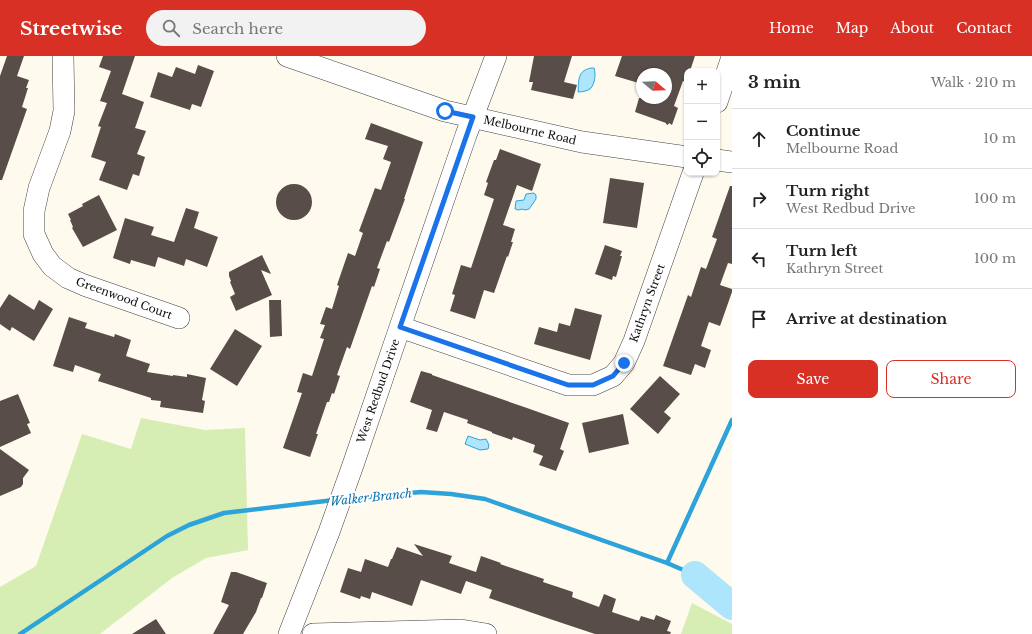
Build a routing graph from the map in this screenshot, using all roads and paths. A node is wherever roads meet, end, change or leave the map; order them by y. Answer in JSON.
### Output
{"nodes":[{"id":1,"x":63,"y":56,"type":"edge"},
{"id":2,"x":287,"y":56,"type":"edge"},
{"id":3,"x":496,"y":56,"type":"edge"},
{"id":4,"x":732,"y":57,"type":"edge"},
{"id":5,"x":720,"y":93,"type":"edge"},
{"id":6,"x":473,"y":117,"type":"junction"},
{"id":7,"x":684,"y":157,"type":"edge"},
{"id":8,"x":720,"y":160,"type":"edge"},
{"id":9,"x":732,"y":162,"type":"edge"},
{"id":10,"x":692,"y":176,"type":"edge"},
{"id":11,"x":179,"y":318,"type":"dead end"},
{"id":12,"x":400,"y":327,"type":"junction"},
{"id":13,"x":289,"y":634,"type":"edge"},
{"id":14,"x":313,"y":634,"type":"edge"},
{"id":15,"x":486,"y":634,"type":"edge"}],
"edges":[{"from":1,"to":11,"type":"street","name":"Greenwood Court"},
{"from":2,"to":6,"type":"street","name":"Melbourne Road"},
{"from":3,"to":6,"type":"street","name":"West Redbud Drive"},
{"from":4,"to":5,"type":"street"},
{"from":6,"to":7,"type":"street","name":"Melbourne Road"},
{"from":6,"to":12,"type":"street","name":"West Redbud Drive"},
{"from":8,"to":9,"type":"street"},
{"from":10,"to":12,"type":"street","name":"Kathryn Street"},
{"from":12,"to":13,"type":"street","name":"West Redbud Drive"},
{"from":14,"to":15,"type":"street"}]}
